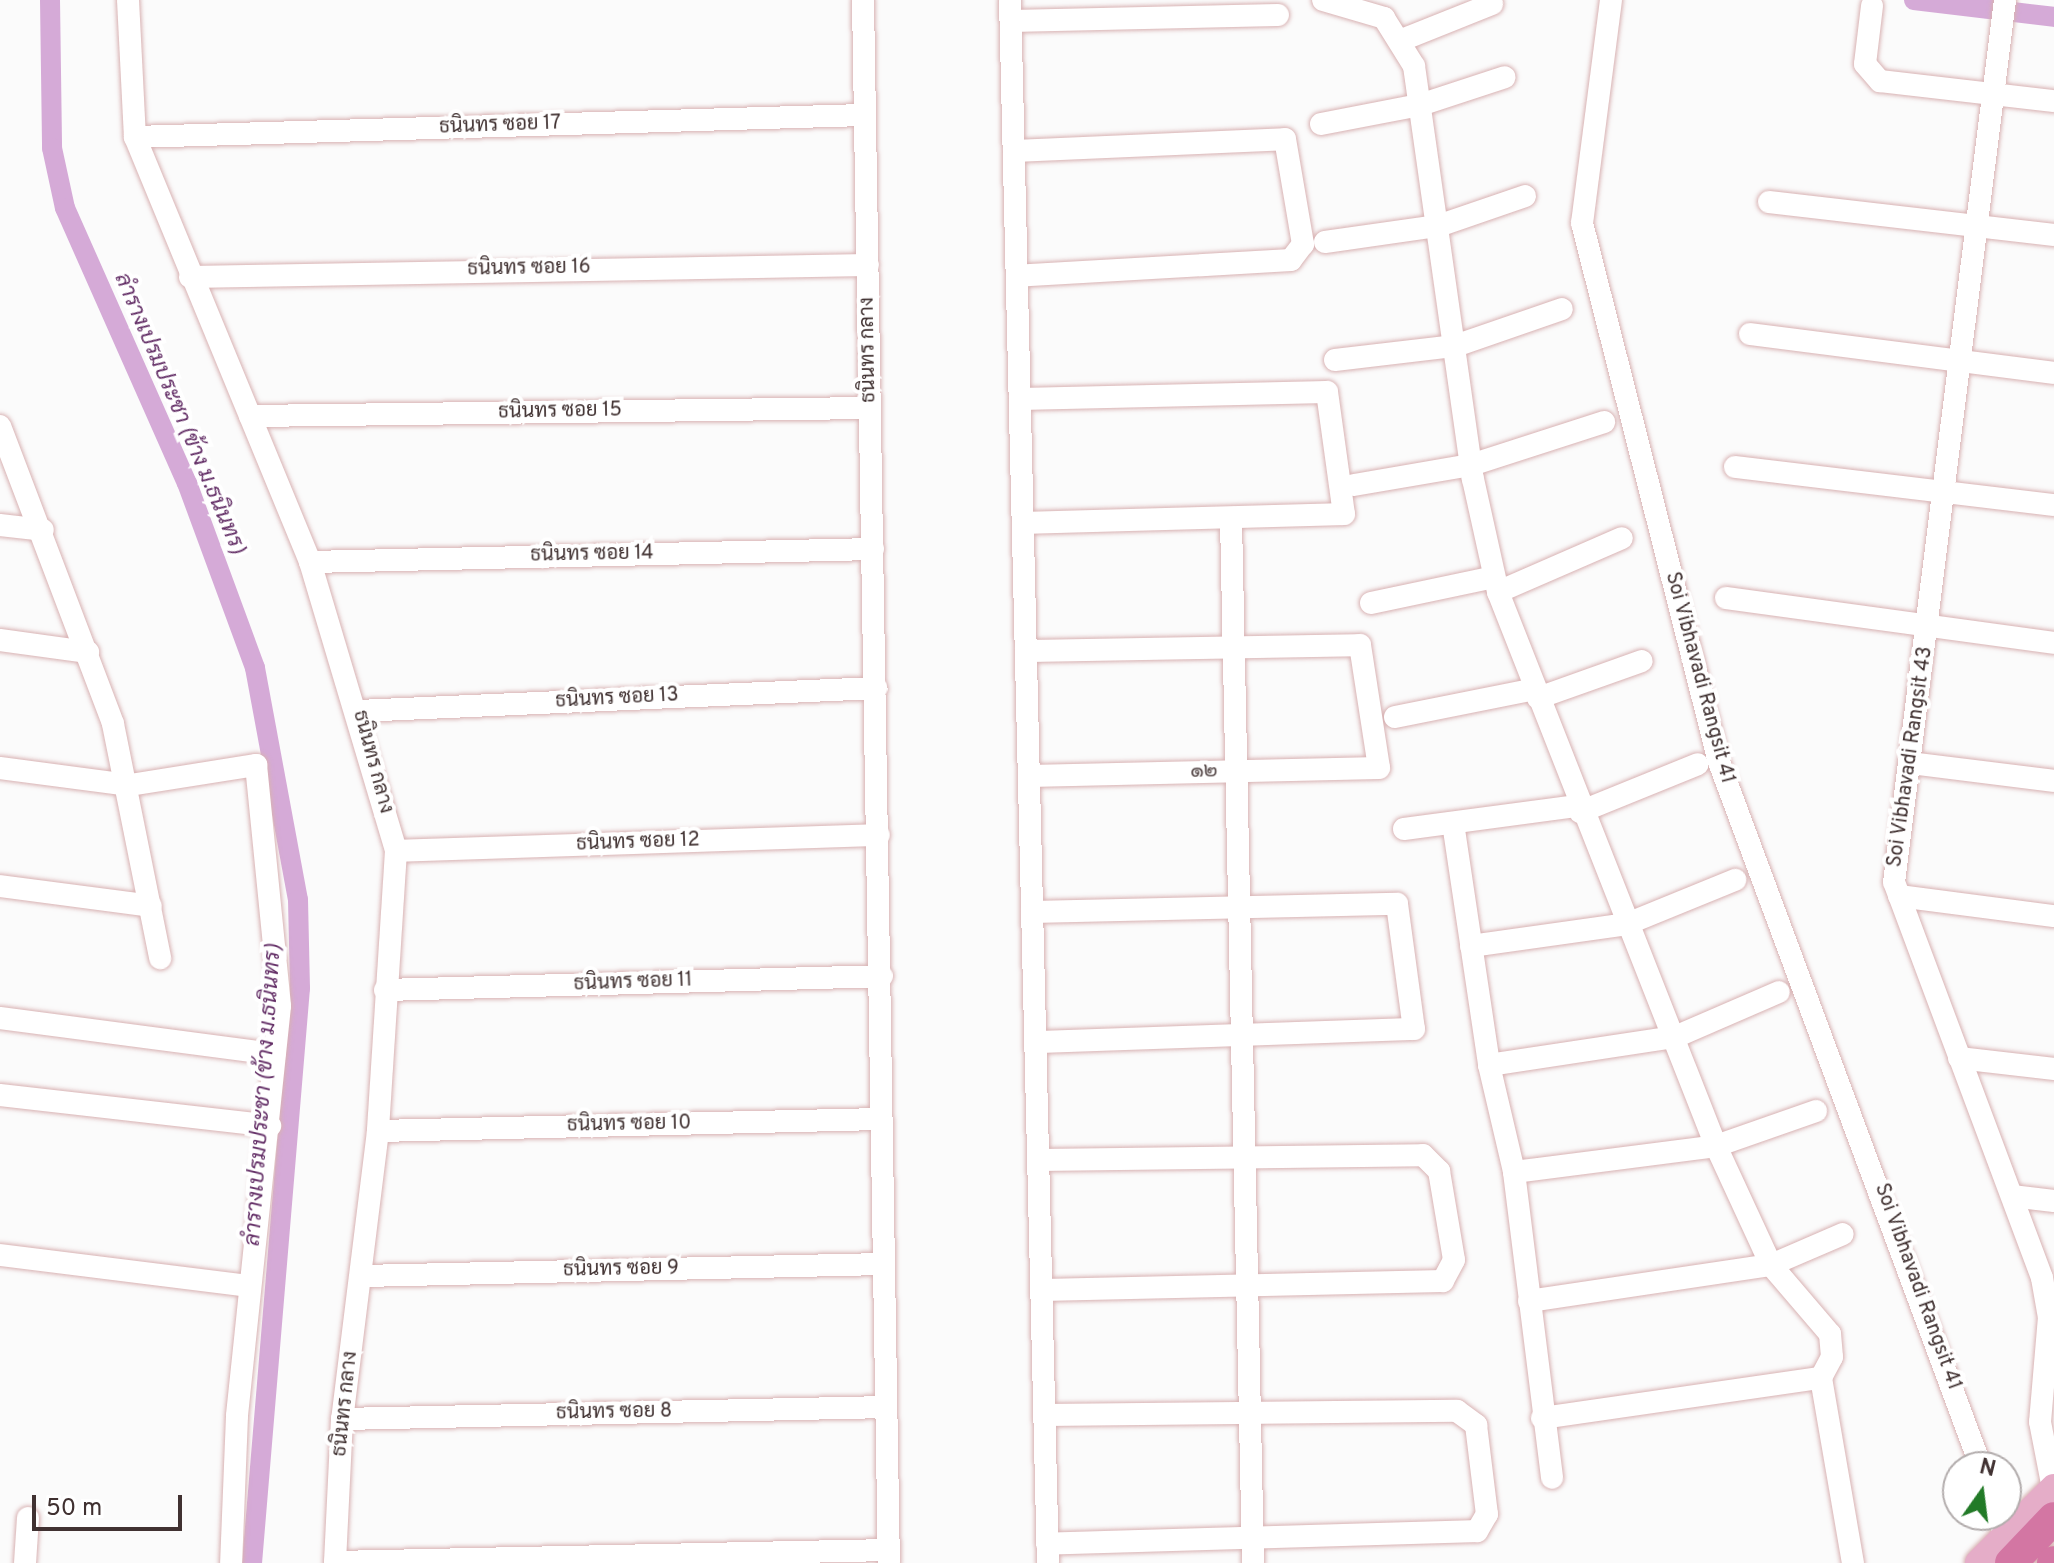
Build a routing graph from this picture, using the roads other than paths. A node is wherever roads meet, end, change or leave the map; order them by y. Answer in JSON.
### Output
{"nodes":[{"id":1,"x":128,"y":0,"type":"edge"},
{"id":2,"x":863,"y":0,"type":"edge"},
{"id":3,"x":1323,"y":0,"type":"edge"},
{"id":4,"x":1611,"y":0,"type":"edge"},
{"id":5,"x":2005,"y":0,"type":"edge"},
{"id":6,"x":1492,"y":4,"type":"dead end"},
{"id":7,"x":1872,"y":6,"type":"dead end"},
{"id":8,"x":1010,"y":11,"type":"edge"},
{"id":9,"x":1278,"y":15,"type":"dead end"},
{"id":10,"x":1402,"y":40,"type":"junction"},
{"id":11,"x":1505,"y":77,"type":"dead end"},
{"id":12,"x":1998,"y":94,"type":"junction"},
{"id":13,"x":2054,"y":101,"type":"edge"},
{"id":14,"x":1420,"y":105,"type":"junction"},
{"id":15,"x":865,"y":115,"type":"junction"},
{"id":16,"x":1321,"y":124,"type":"dead end"},
{"id":17,"x":135,"y":137,"type":"junction"},
{"id":18,"x":1014,"y":151,"type":"junction"},
{"id":19,"x":1525,"y":196,"type":"dead end"},
{"id":20,"x":1769,"y":202,"type":"dead end"},
{"id":21,"x":1981,"y":225,"type":"junction"},
{"id":22,"x":1438,"y":226,"type":"junction"},
{"id":23,"x":2054,"y":235,"type":"edge"},
{"id":24,"x":1325,"y":242,"type":"dead end"},
{"id":25,"x":868,"y":265,"type":"junction"},
{"id":26,"x":1017,"y":276,"type":"junction"},
{"id":27,"x":190,"y":277,"type":"junction"},
{"id":28,"x":1562,"y":309,"type":"dead end"},
{"id":29,"x":1750,"y":334,"type":"dead end"},
{"id":30,"x":1455,"y":346,"type":"junction"},
{"id":31,"x":1335,"y":360,"type":"dead end"},
{"id":32,"x":1963,"y":362,"type":"junction"},
{"id":33,"x":2054,"y":373,"type":"edge"},
{"id":34,"x":1020,"y":399,"type":"junction"},
{"id":35,"x":870,"y":408,"type":"junction"},
{"id":36,"x":250,"y":416,"type":"junction"},
{"id":37,"x":1604,"y":422,"type":"dead end"},
{"id":38,"x":0,"y":426,"type":"edge"},
{"id":39,"x":1471,"y":465,"type":"junction"},
{"id":40,"x":1735,"y":467,"type":"dead end"},
{"id":41,"x":1354,"y":485,"type":"dead end"},
{"id":42,"x":1945,"y":492,"type":"junction"},
{"id":43,"x":2054,"y":505,"type":"edge"},
{"id":44,"x":1231,"y":519,"type":"junction"},
{"id":45,"x":1023,"y":523,"type":"junction"},
{"id":46,"x":0,"y":525,"type":"edge"},
{"id":47,"x":43,"y":530,"type":"junction"},
{"id":48,"x":1622,"y":538,"type":"dead end"},
{"id":49,"x":873,"y":549,"type":"junction"},
{"id":50,"x":310,"y":562,"type":"junction"},
{"id":51,"x":1496,"y":585,"type":"junction"},
{"id":52,"x":1726,"y":598,"type":"dead end"},
{"id":53,"x":1371,"y":603,"type":"dead end"},
{"id":54,"x":1928,"y":628,"type":"junction"},
{"id":55,"x":0,"y":640,"type":"edge"},
{"id":56,"x":2054,"y":643,"type":"edge"},
{"id":57,"x":1234,"y":645,"type":"junction"},
{"id":58,"x":1026,"y":651,"type":"junction"},
{"id":59,"x":88,"y":652,"type":"junction"},
{"id":60,"x":1642,"y":661,"type":"dead end"},
{"id":61,"x":876,"y":688,"type":"junction"},
{"id":62,"x":1536,"y":693,"type":"junction"},
{"id":63,"x":358,"y":711,"type":"junction"},
{"id":64,"x":1395,"y":717,"type":"dead end"},
{"id":65,"x":1910,"y":763,"type":"junction"},
{"id":66,"x":1698,"y":764,"type":"dead end"},
{"id":67,"x":0,"y":768,"type":"edge"},
{"id":68,"x":1236,"y":771,"type":"junction"},
{"id":69,"x":1029,"y":776,"type":"junction"},
{"id":70,"x":2054,"y":781,"type":"edge"},
{"id":71,"x":130,"y":785,"type":"junction"},
{"id":72,"x":1579,"y":809,"type":"junction"},
{"id":73,"x":1453,"y":823,"type":"junction"},
{"id":74,"x":1404,"y":829,"type":"dead end"},
{"id":75,"x":879,"y":835,"type":"junction"},
{"id":76,"x":396,"y":851,"type":"junction"},
{"id":77,"x":1735,"y":880,"type":"dead end"},
{"id":78,"x":0,"y":886,"type":"edge"},
{"id":79,"x":1899,"y":896,"type":"junction"},
{"id":80,"x":151,"y":906,"type":"junction"},
{"id":81,"x":1239,"y":907,"type":"junction"},
{"id":82,"x":1032,"y":912,"type":"junction"},
{"id":83,"x":2054,"y":916,"type":"edge"},
{"id":84,"x":1627,"y":924,"type":"junction"},
{"id":85,"x":1471,"y":946,"type":"junction"},
{"id":86,"x":160,"y":958,"type":"dead end"},
{"id":87,"x":882,"y":976,"type":"junction"},
{"id":88,"x":385,"y":990,"type":"junction"},
{"id":89,"x":1779,"y":992,"type":"dead end"},
{"id":90,"x":0,"y":1018,"type":"edge"},
{"id":91,"x":1242,"y":1036,"type":"junction"},
{"id":92,"x":1675,"y":1037,"type":"junction"},
{"id":93,"x":1036,"y":1042,"type":"junction"},
{"id":94,"x":275,"y":1054,"type":"junction"},
{"id":95,"x":1959,"y":1058,"type":"junction"},
{"id":96,"x":1489,"y":1065,"type":"junction"},
{"id":97,"x":2054,"y":1069,"type":"edge"},
{"id":98,"x":0,"y":1095,"type":"edge"},
{"id":99,"x":1816,"y":1111,"type":"dead end"},
{"id":100,"x":879,"y":1119,"type":"junction"},
{"id":101,"x":270,"y":1126,"type":"junction"},
{"id":102,"x":378,"y":1131,"type":"junction"},
{"id":103,"x":1716,"y":1146,"type":"junction"},
{"id":104,"x":1245,"y":1156,"type":"junction"},
{"id":105,"x":1039,"y":1160,"type":"junction"},
{"id":106,"x":1514,"y":1172,"type":"junction"},
{"id":107,"x":2012,"y":1196,"type":"junction"},
{"id":108,"x":2054,"y":1201,"type":"edge"},
{"id":109,"x":1843,"y":1234,"type":"dead end"},
{"id":110,"x":0,"y":1255,"type":"edge"},
{"id":111,"x":881,"y":1264,"type":"junction"},
{"id":112,"x":1771,"y":1265,"type":"junction"},
{"id":113,"x":362,"y":1276,"type":"junction"},
{"id":114,"x":1247,"y":1285,"type":"junction"},
{"id":115,"x":249,"y":1286,"type":"junction"},
{"id":116,"x":1042,"y":1290,"type":"junction"},
{"id":117,"x":1529,"y":1301,"type":"junction"},
{"id":118,"x":1821,"y":1378,"type":"junction"},
{"id":119,"x":886,"y":1407,"type":"junction"},
{"id":120,"x":1250,"y":1411,"type":"junction"},
{"id":121,"x":1045,"y":1415,"type":"junction"},
{"id":122,"x":1542,"y":1418,"type":"junction"},
{"id":123,"x":342,"y":1419,"type":"junction"},
{"id":124,"x":1975,"y":1451,"type":"edge"},
{"id":125,"x":1552,"y":1478,"type":"dead end"},
{"id":126,"x":2054,"y":1498,"type":"edge"},
{"id":127,"x":28,"y":1518,"type":"dead end"},
{"id":128,"x":2054,"y":1529,"type":"edge"},
{"id":129,"x":2005,"y":1538,"type":"edge"},
{"id":130,"x":1253,"y":1539,"type":"junction"},
{"id":131,"x":1048,"y":1554,"type":"edge"},
{"id":132,"x":889,"y":1557,"type":"edge"},
{"id":133,"x":25,"y":1563,"type":"edge"},
{"id":134,"x":231,"y":1563,"type":"edge"},
{"id":135,"x":335,"y":1563,"type":"edge"},
{"id":136,"x":1253,"y":1563,"type":"edge"},
{"id":137,"x":1853,"y":1563,"type":"edge"},
{"id":138,"x":1979,"y":1563,"type":"edge"},
{"id":139,"x":2023,"y":1563,"type":"edge"}],
"edges":[{"from":1,"to":17,"type":"street","name":"ธนินทร กลาง"},
{"from":2,"to":15,"type":"street","name":"ธนินทร กลาง"},
{"from":3,"to":10,"type":"street"},
{"from":4,"to":124,"type":"street","name":"Soi Vibhavadi Rangsit 41"},
{"from":5,"to":12,"type":"street","name":"Soi Vibhavadi Rangsit 43"},
{"from":6,"to":10,"type":"street"},
{"from":7,"to":12,"type":"street"},
{"from":8,"to":9,"type":"street"},
{"from":8,"to":18,"type":"street"},
{"from":10,"to":14,"type":"street"},
{"from":11,"to":14,"type":"street"},
{"from":12,"to":13,"type":"street"},
{"from":12,"to":21,"type":"street","name":"Soi Vibhavadi Rangsit 43"},
{"from":14,"to":16,"type":"street"},
{"from":14,"to":22,"type":"street"},
{"from":15,"to":17,"type":"street","name":"ธนินทร ซอย 17"},
{"from":15,"to":25,"type":"street","name":"ธนินทร กลาง"},
{"from":17,"to":27,"type":"street","name":"ธนินทร กลาง"},
{"from":18,"to":26,"type":"street"},
{"from":18,"to":26,"type":"street"},
{"from":19,"to":22,"type":"street"},
{"from":20,"to":21,"type":"street"},
{"from":21,"to":23,"type":"street"},
{"from":21,"to":32,"type":"street","name":"Soi Vibhavadi Rangsit 43"},
{"from":22,"to":24,"type":"street"},
{"from":22,"to":30,"type":"street"},
{"from":25,"to":27,"type":"street","name":"ธนินทร ซอย 16"},
{"from":25,"to":35,"type":"street","name":"ธนินทร กลาง"},
{"from":26,"to":34,"type":"street"},
{"from":27,"to":36,"type":"street","name":"ธนินทร กลาง"},
{"from":28,"to":30,"type":"street"},
{"from":29,"to":32,"type":"street"},
{"from":30,"to":31,"type":"street"},
{"from":30,"to":39,"type":"street"},
{"from":32,"to":33,"type":"street"},
{"from":32,"to":42,"type":"street","name":"Soi Vibhavadi Rangsit 43"},
{"from":34,"to":44,"type":"street"},
{"from":34,"to":45,"type":"street"},
{"from":35,"to":36,"type":"street","name":"ธนินทร ซอย 15"},
{"from":35,"to":49,"type":"street","name":"ธนินทร กลาง"},
{"from":36,"to":50,"type":"street","name":"ธนินทร กลาง"},
{"from":37,"to":39,"type":"street"},
{"from":38,"to":47,"type":"street"},
{"from":39,"to":41,"type":"street"},
{"from":39,"to":51,"type":"street"},
{"from":40,"to":42,"type":"street"},
{"from":42,"to":43,"type":"street"},
{"from":42,"to":54,"type":"street","name":"Soi Vibhavadi Rangsit 43"},
{"from":44,"to":45,"type":"street"},
{"from":44,"to":57,"type":"street"},
{"from":45,"to":58,"type":"street"},
{"from":46,"to":47,"type":"street"},
{"from":47,"to":59,"type":"street"},
{"from":48,"to":51,"type":"street"},
{"from":49,"to":50,"type":"street","name":"ธนินทร ซอย 14"},
{"from":49,"to":61,"type":"street","name":"ธนินทร กลาง"},
{"from":50,"to":63,"type":"street","name":"ธนินทร กลาง"},
{"from":51,"to":53,"type":"street"},
{"from":51,"to":62,"type":"street"},
{"from":52,"to":54,"type":"street"},
{"from":54,"to":56,"type":"street"},
{"from":54,"to":65,"type":"street","name":"Soi Vibhavadi Rangsit 43"},
{"from":55,"to":59,"type":"street"},
{"from":57,"to":58,"type":"street"},
{"from":57,"to":68,"type":"street"},
{"from":57,"to":68,"type":"street","name":"๑๒"},
{"from":58,"to":69,"type":"street"},
{"from":59,"to":71,"type":"street"},
{"from":60,"to":62,"type":"street"},
{"from":61,"to":63,"type":"street","name":"ธนินทร ซอย 13"},
{"from":61,"to":75,"type":"street","name":"ธนินทร กลาง"},
{"from":62,"to":64,"type":"street"},
{"from":62,"to":72,"type":"street"},
{"from":63,"to":76,"type":"street","name":"ธนินทร กลาง"},
{"from":65,"to":70,"type":"street"},
{"from":65,"to":79,"type":"street","name":"Soi Vibhavadi Rangsit 43"},
{"from":66,"to":72,"type":"street"},
{"from":67,"to":71,"type":"street"},
{"from":68,"to":69,"type":"street","name":"๑๒"},
{"from":68,"to":81,"type":"street"},
{"from":69,"to":82,"type":"street"},
{"from":71,"to":80,"type":"street"},
{"from":71,"to":94,"type":"street"},
{"from":72,"to":73,"type":"street"},
{"from":72,"to":84,"type":"street"},
{"from":73,"to":74,"type":"street"},
{"from":73,"to":85,"type":"street"},
{"from":75,"to":76,"type":"street","name":"ธนินทร ซอย 12"},
{"from":75,"to":87,"type":"street","name":"ธนินทร กลาง"},
{"from":76,"to":88,"type":"street","name":"ธนินทร กลาง"},
{"from":77,"to":84,"type":"street"},
{"from":78,"to":80,"type":"street"},
{"from":79,"to":83,"type":"street"},
{"from":79,"to":95,"type":"street","name":"Soi Vibhavadi Rangsit 43"},
{"from":80,"to":86,"type":"street"},
{"from":81,"to":82,"type":"street"},
{"from":81,"to":91,"type":"street"},
{"from":81,"to":91,"type":"street"},
{"from":82,"to":93,"type":"street"},
{"from":84,"to":85,"type":"street"},
{"from":84,"to":92,"type":"street"},
{"from":85,"to":96,"type":"street"},
{"from":87,"to":88,"type":"street","name":"ธนินทร ซอย 11"},
{"from":87,"to":100,"type":"street","name":"ธนินทร กลาง"},
{"from":88,"to":102,"type":"street","name":"ธนินทร กลาง"},
{"from":89,"to":92,"type":"street"},
{"from":90,"to":94,"type":"street"},
{"from":91,"to":93,"type":"street"},
{"from":91,"to":104,"type":"street"},
{"from":92,"to":96,"type":"street"},
{"from":92,"to":103,"type":"street"},
{"from":93,"to":105,"type":"street"},
{"from":94,"to":101,"type":"street"},
{"from":95,"to":97,"type":"street"},
{"from":95,"to":107,"type":"street","name":"Soi Vibhavadi Rangsit 43"},
{"from":96,"to":106,"type":"street"},
{"from":98,"to":101,"type":"street"},
{"from":99,"to":103,"type":"street"},
{"from":100,"to":102,"type":"street","name":"ธนินทร ซอย 10"},
{"from":100,"to":111,"type":"street","name":"ธนินทร กลาง"},
{"from":101,"to":115,"type":"street"},
{"from":102,"to":113,"type":"street","name":"ธนินทร กลาง"},
{"from":103,"to":106,"type":"street"},
{"from":103,"to":112,"type":"street"},
{"from":104,"to":105,"type":"street"},
{"from":104,"to":114,"type":"street"},
{"from":104,"to":114,"type":"street"},
{"from":105,"to":116,"type":"street"},
{"from":106,"to":117,"type":"street"},
{"from":107,"to":108,"type":"street"},
{"from":107,"to":126,"type":"street","name":"Soi Vibhavadi Rangsit 43"},
{"from":109,"to":112,"type":"street"},
{"from":110,"to":115,"type":"street"},
{"from":111,"to":113,"type":"street","name":"ธนินทร ซอย 9"},
{"from":111,"to":119,"type":"street","name":"ธนินทร กลาง"},
{"from":112,"to":117,"type":"street"},
{"from":112,"to":118,"type":"street"},
{"from":113,"to":123,"type":"street","name":"ธนินทร กลาง"},
{"from":114,"to":116,"type":"street"},
{"from":114,"to":120,"type":"street"},
{"from":115,"to":134,"type":"street"},
{"from":116,"to":121,"type":"street"},
{"from":117,"to":122,"type":"street"},
{"from":118,"to":122,"type":"street"},
{"from":118,"to":137,"type":"street"},
{"from":119,"to":123,"type":"street","name":"ธนินทร ซอย 8"},
{"from":119,"to":132,"type":"street","name":"ธนินทร กลาง"},
{"from":120,"to":121,"type":"street"},
{"from":120,"to":130,"type":"street"},
{"from":120,"to":130,"type":"street"},
{"from":121,"to":131,"type":"street"},
{"from":122,"to":125,"type":"street"},
{"from":123,"to":135,"type":"street","name":"ธนินทร กลาง"},
{"from":126,"to":129,"type":"highway"},
{"from":127,"to":133,"type":"street"},
{"from":128,"to":139,"type":"highway"},
{"from":129,"to":138,"type":"main road"},
{"from":130,"to":131,"type":"street"},
{"from":130,"to":136,"type":"street"},
{"from":132,"to":135,"type":"street"}]}
